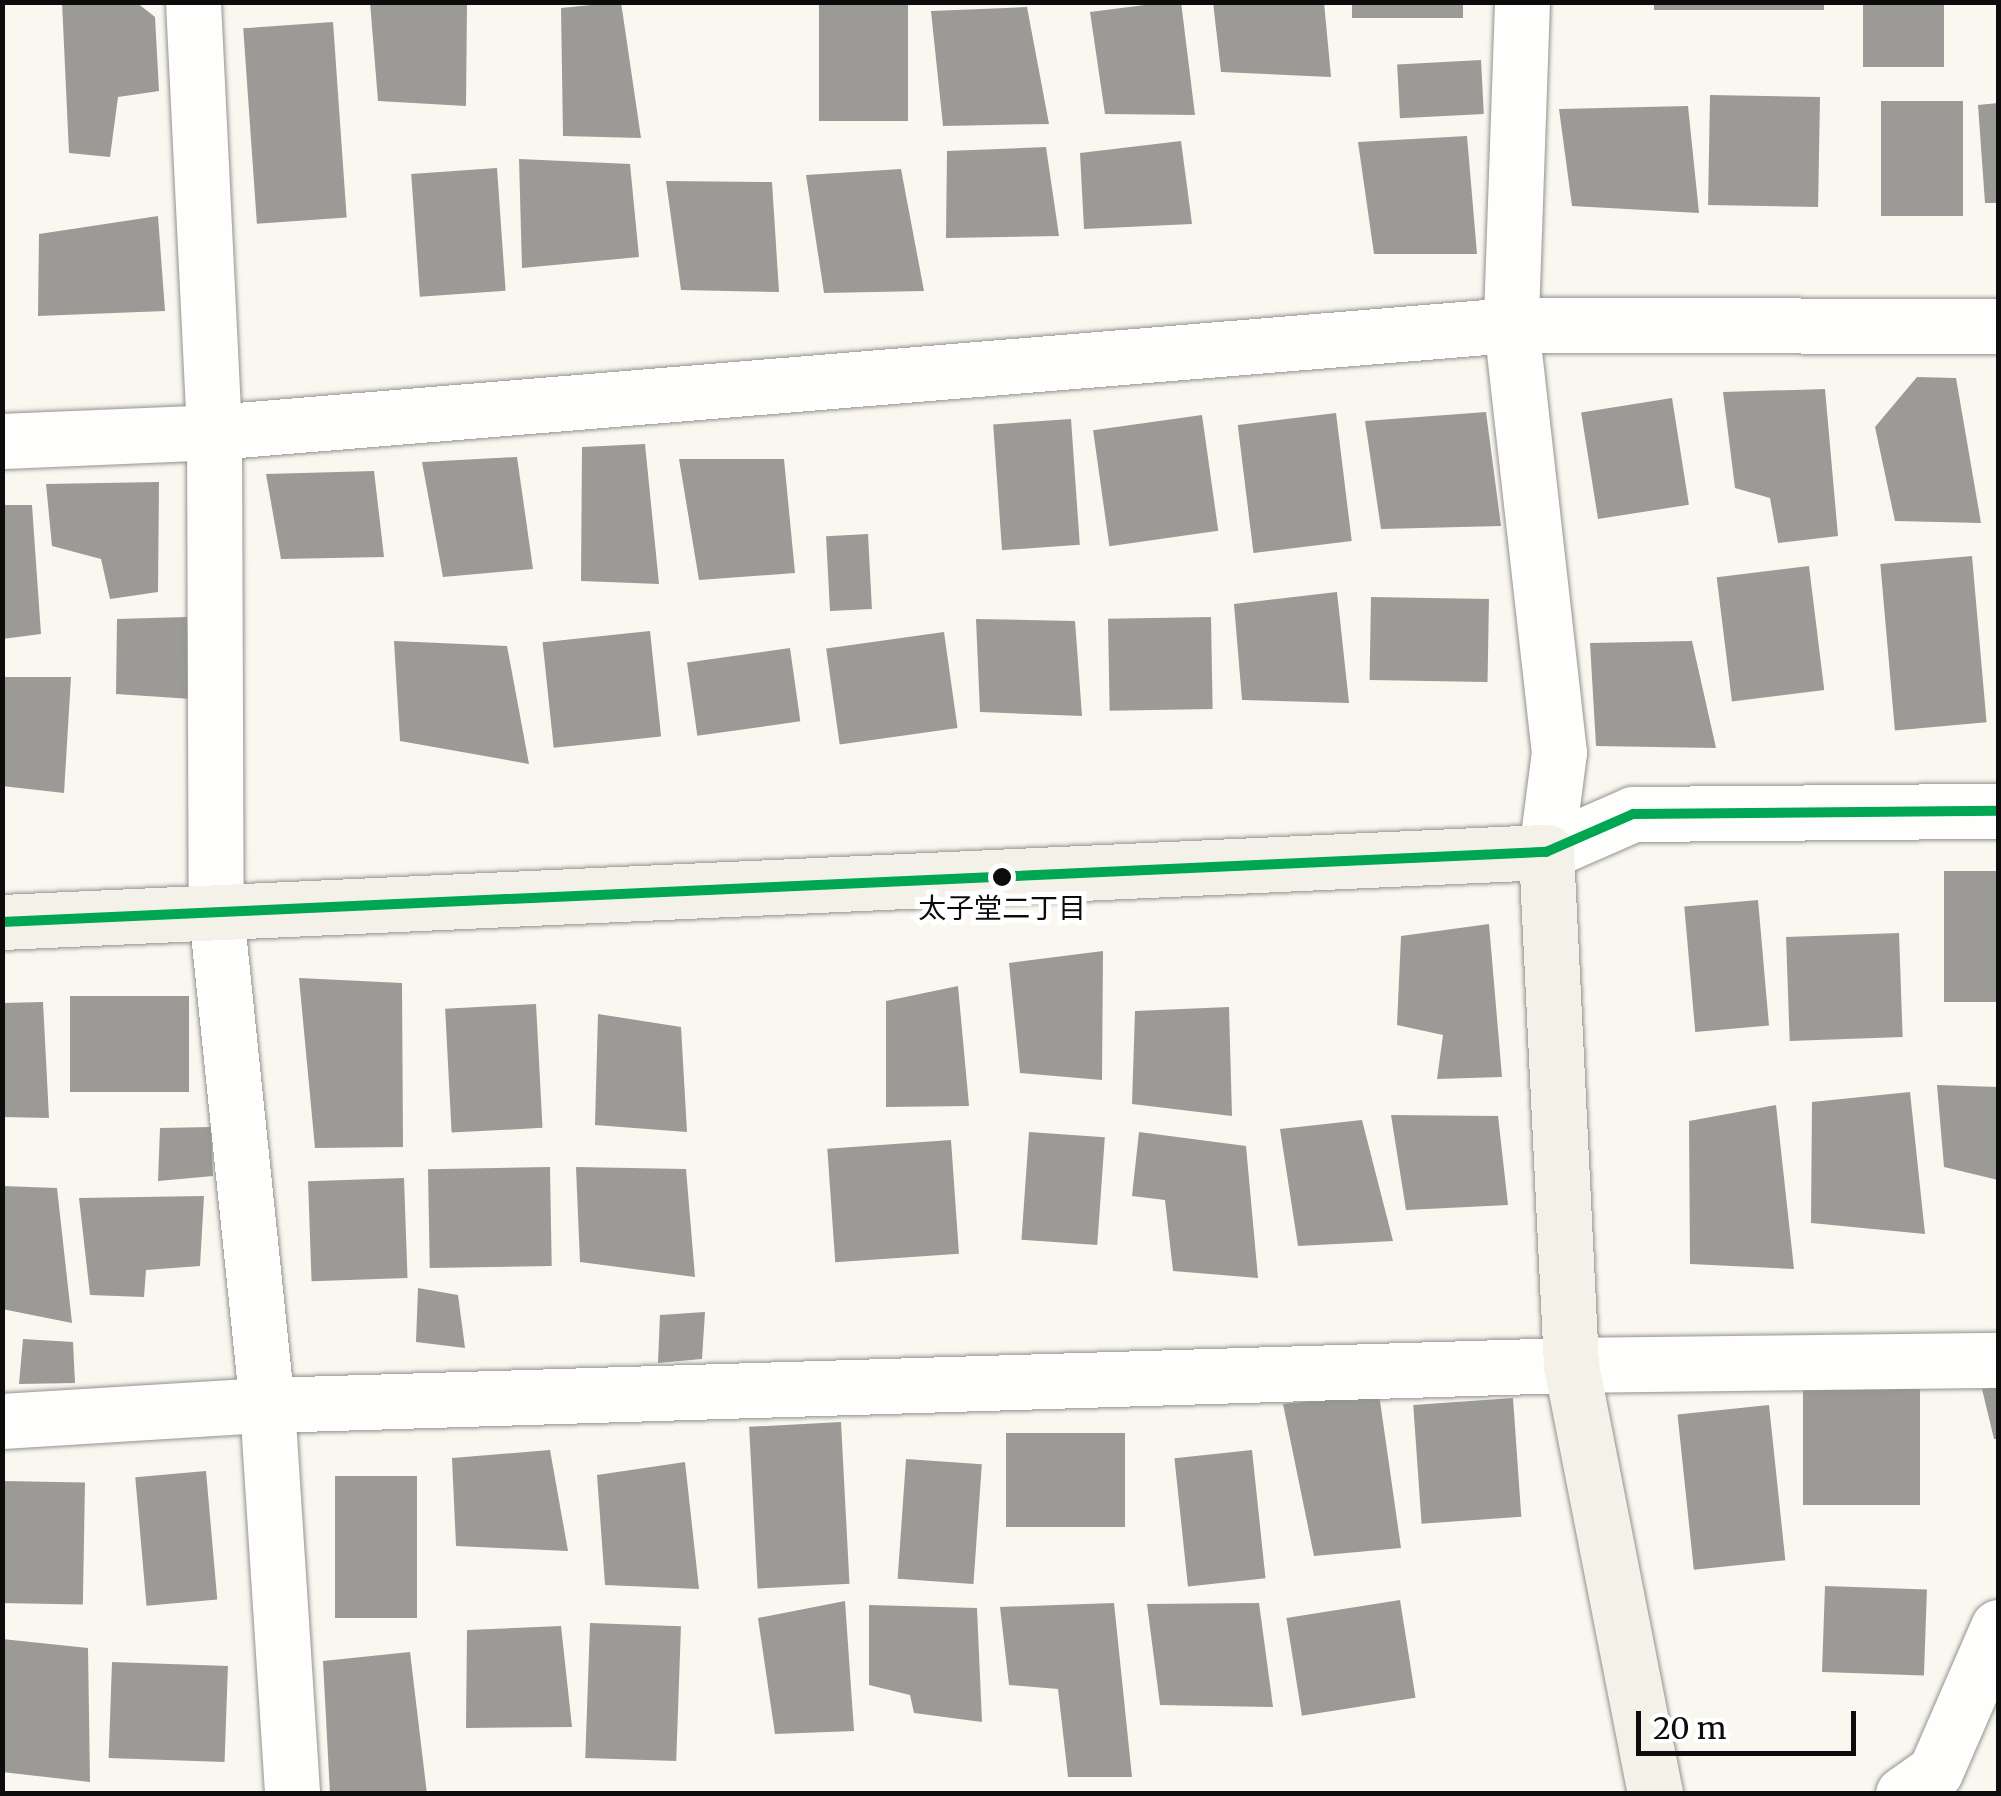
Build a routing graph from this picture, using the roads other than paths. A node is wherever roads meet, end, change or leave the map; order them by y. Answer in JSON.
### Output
{"nodes":[{"id":1,"x":194,"y":2,"type":"edge"},
{"id":2,"x":1522,"y":2,"type":"edge"},
{"id":3,"x":1512,"y":324,"type":"junction"},
{"id":4,"x":1998,"y":326,"type":"edge"},
{"id":5,"x":214,"y":432,"type":"junction"},
{"id":6,"x":2,"y":441,"type":"edge"},
{"id":7,"x":1998,"y":811,"type":"edge"},
{"id":8,"x":1546,"y":852,"type":"junction"},
{"id":9,"x":216,"y":913,"type":"junction"},
{"id":10,"x":2,"y":922,"type":"edge"},
{"id":11,"x":1998,"y":1360,"type":"edge"},
{"id":12,"x":1570,"y":1365,"type":"junction"},
{"id":13,"x":267,"y":1405,"type":"junction"},
{"id":14,"x":2,"y":1421,"type":"edge"},
{"id":15,"x":1998,"y":1628,"type":"edge"},
{"id":16,"x":292,"y":1794,"type":"edge"},
{"id":17,"x":1655,"y":1794,"type":"edge"},
{"id":18,"x":1903,"y":1794,"type":"edge"}],
"edges":[{"from":1,"to":5,"type":"street"},
{"from":2,"to":3,"type":"street"},
{"from":3,"to":4,"type":"street"},
{"from":3,"to":5,"type":"street"},
{"from":3,"to":8,"type":"street"},
{"from":5,"to":6,"type":"street"},
{"from":5,"to":9,"type":"street"},
{"from":7,"to":8,"type":"street"},
{"from":8,"to":9,"type":"street"},
{"from":8,"to":12,"type":"street"},
{"from":9,"to":10,"type":"street"},
{"from":9,"to":13,"type":"street"},
{"from":11,"to":12,"type":"street"},
{"from":12,"to":13,"type":"street"},
{"from":12,"to":17,"type":"street"},
{"from":13,"to":14,"type":"street"},
{"from":13,"to":16,"type":"street"},
{"from":15,"to":18,"type":"street"}]}
